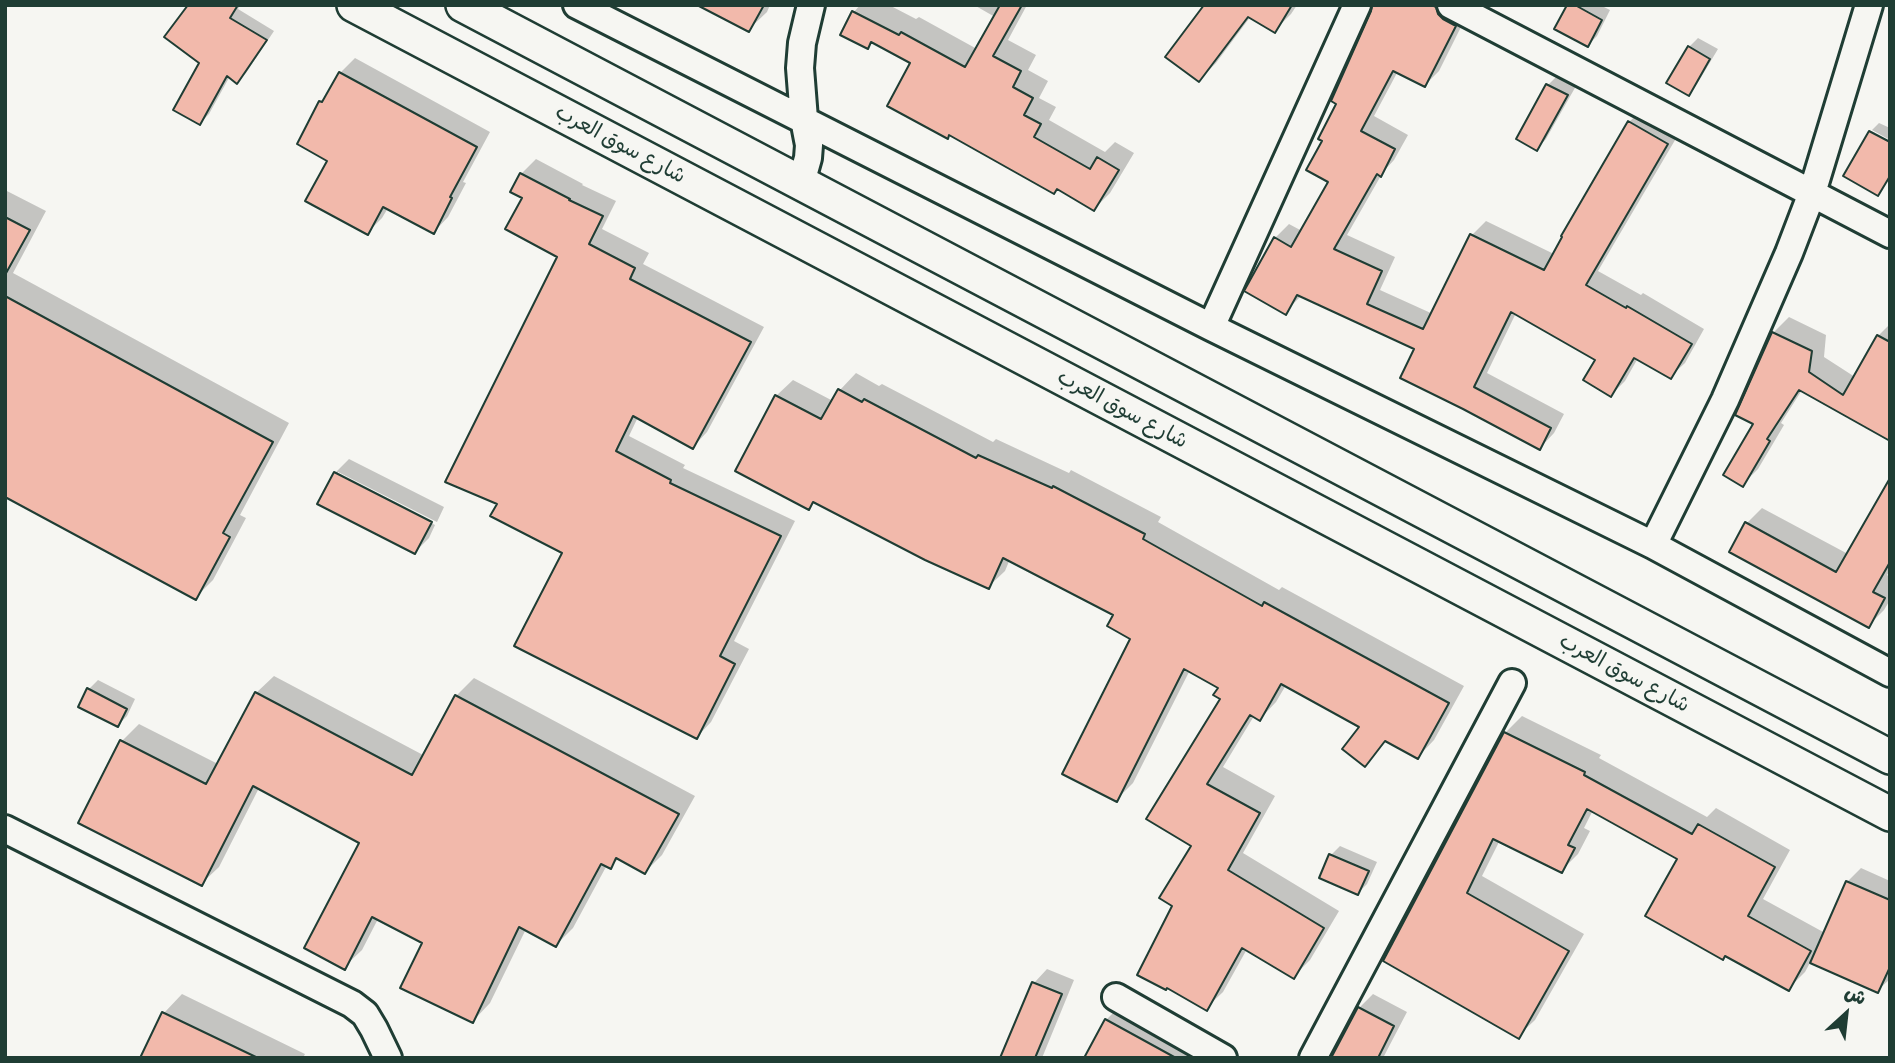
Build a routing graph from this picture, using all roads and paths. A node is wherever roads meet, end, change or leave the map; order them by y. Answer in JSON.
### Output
{"nodes":[{"id":1,"x":354,"y":5,"type":"edge"},
{"id":2,"x":463,"y":5,"type":"edge"},
{"id":3,"x":577,"y":5,"type":"edge"},
{"id":4,"x":811,"y":5,"type":"edge"},
{"id":5,"x":1357,"y":5,"type":"edge"},
{"id":6,"x":1451,"y":5,"type":"edge"},
{"id":7,"x":1869,"y":5,"type":"edge"},
{"id":8,"x":804,"y":119,"type":"junction"},
{"id":9,"x":801,"y":183,"type":"junction"},
{"id":10,"x":1812,"y":193,"type":"junction"},
{"id":11,"x":1890,"y":234,"type":"edge"},
{"id":12,"x":1211,"y":327,"type":"junction"},
{"id":13,"x":1653,"y":545,"type":"junction"},
{"id":14,"x":1890,"y":673,"type":"edge"},
{"id":15,"x":1512,"y":683,"type":"dead end"},
{"id":16,"x":1890,"y":757,"type":"edge"},
{"id":17,"x":1890,"y":814,"type":"edge"},
{"id":18,"x":5,"y":829,"type":"edge"},
{"id":19,"x":1116,"y":998,"type":"dead end"},
{"id":20,"x":388,"y":1058,"type":"edge"},
{"id":21,"x":1223,"y":1058,"type":"edge"},
{"id":22,"x":1312,"y":1058,"type":"edge"}],
"edges":[{"from":1,"to":17,"type":"main road","name":"شارع سوق العرب"},
{"from":2,"to":9,"type":"main road"},
{"from":3,"to":8,"type":"street"},
{"from":4,"to":8,"type":"street"},
{"from":5,"to":12,"type":"street"},
{"from":6,"to":10,"type":"street"},
{"from":7,"to":10,"type":"street"},
{"from":8,"to":9,"type":"street"},
{"from":8,"to":12,"type":"street"},
{"from":9,"to":16,"type":"main road"},
{"from":10,"to":11,"type":"street"},
{"from":10,"to":13,"type":"street"},
{"from":12,"to":13,"type":"street"},
{"from":13,"to":14,"type":"street"},
{"from":15,"to":22,"type":"street"},
{"from":18,"to":20,"type":"street"},
{"from":19,"to":21,"type":"street"}]}
